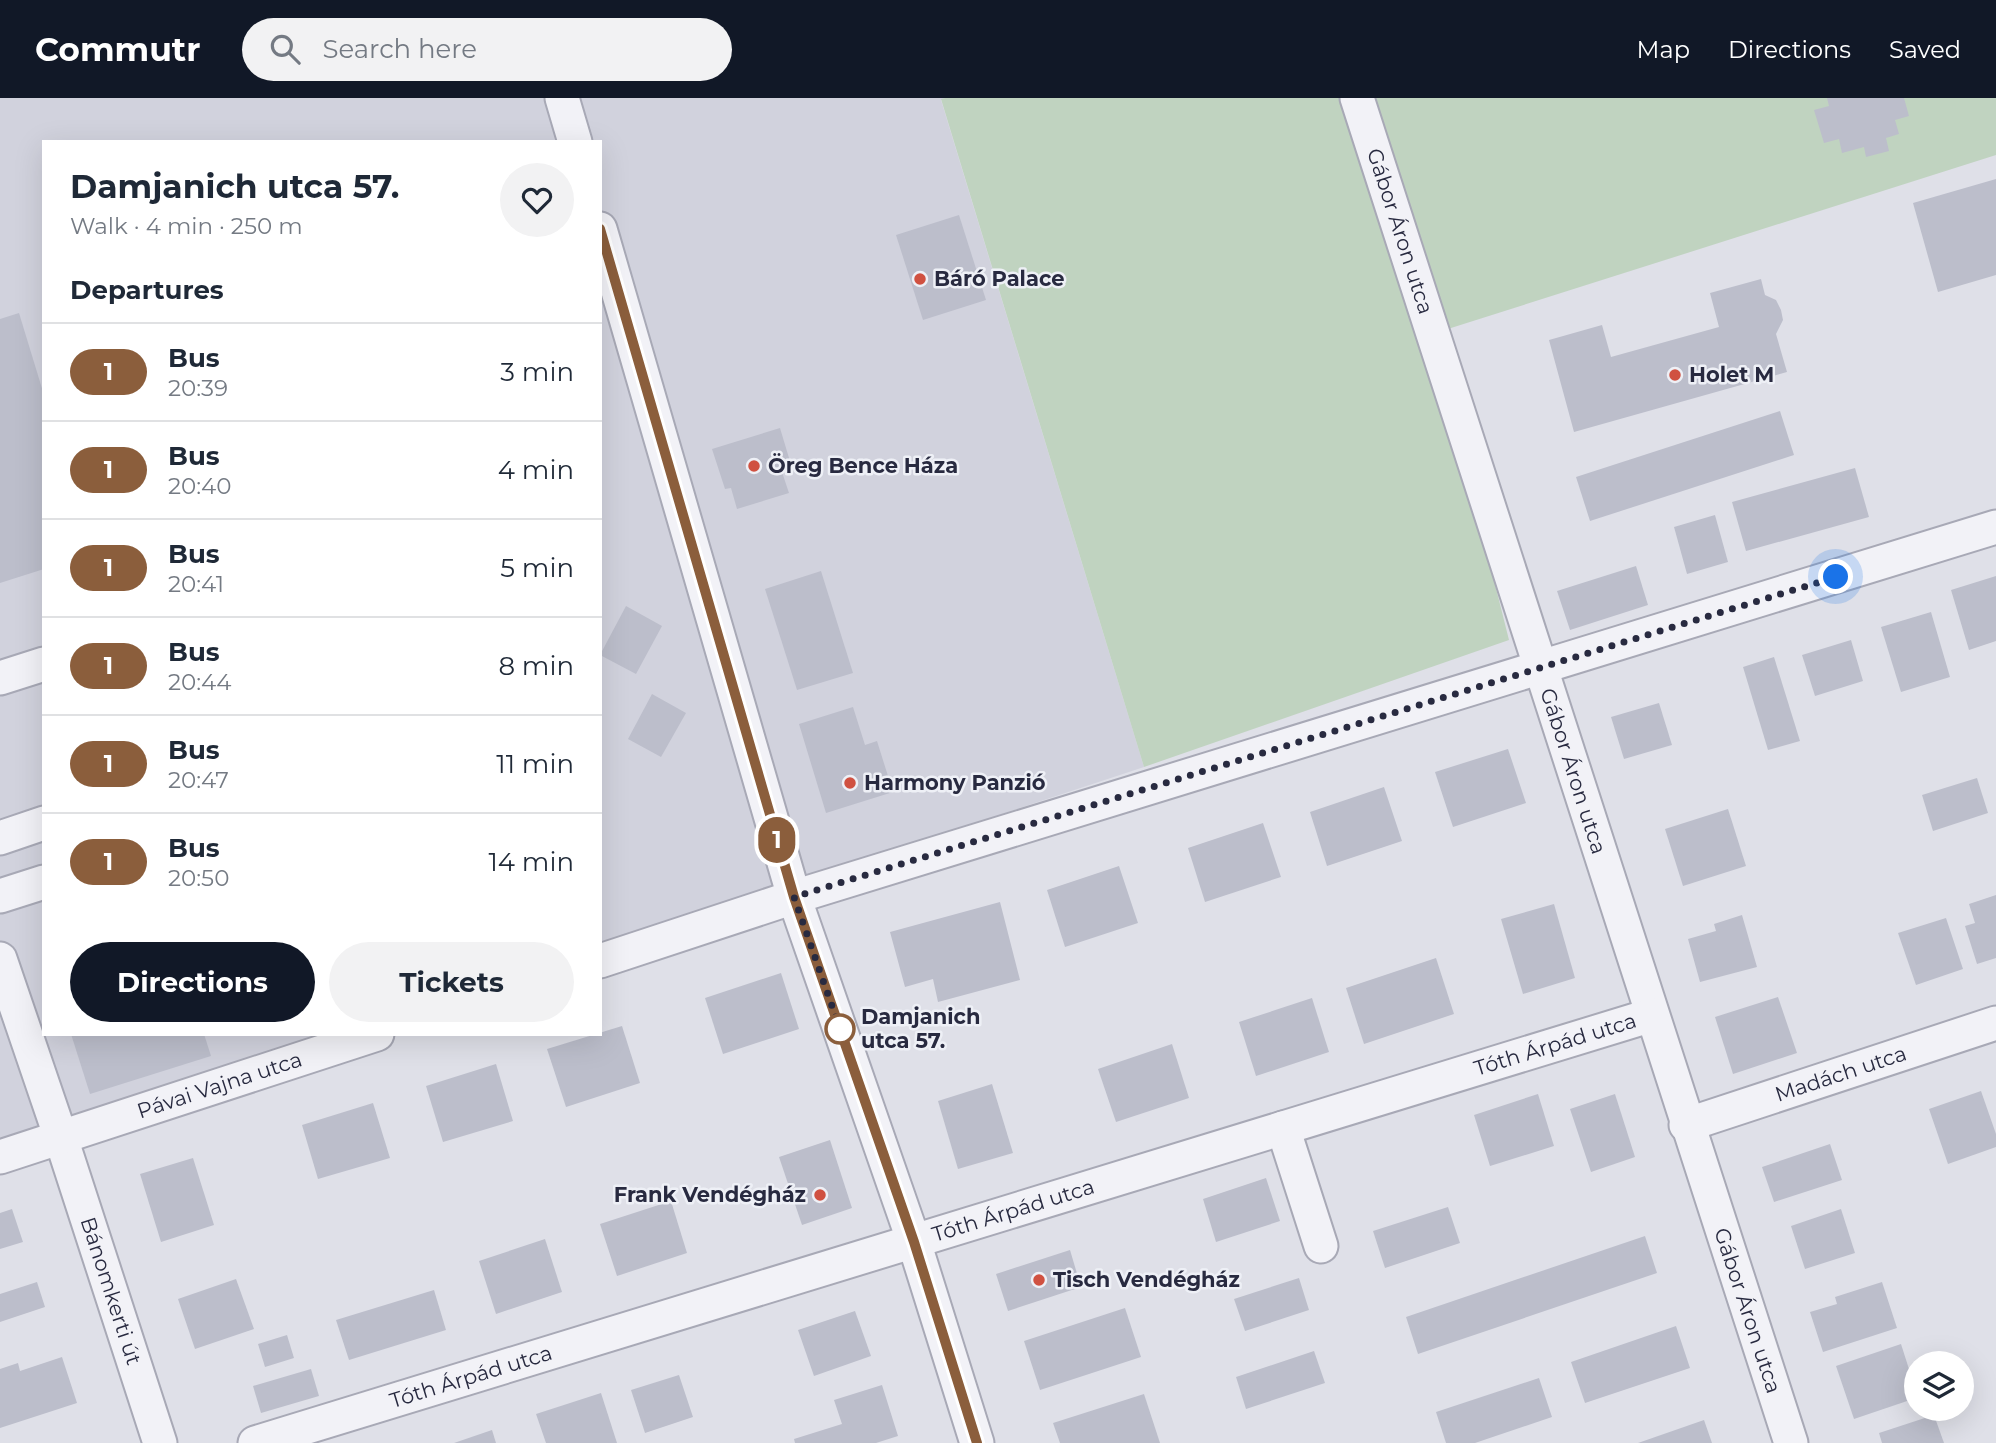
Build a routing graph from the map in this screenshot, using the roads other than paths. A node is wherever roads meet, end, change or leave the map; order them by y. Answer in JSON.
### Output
{"nodes":[{"id":1,"x":562,"y":98,"type":"edge"},
{"id":2,"x":1357,"y":98,"type":"edge"},
{"id":3,"x":574,"y":140,"type":"edge"},
{"id":4,"x":602,"y":236,"type":"edge"},
{"id":5,"x":1996,"y":527,"type":"edge"},
{"id":6,"x":42,"y":665,"type":"edge"},
{"id":7,"x":1541,"y":668,"type":"junction"},
{"id":8,"x":0,"y":678,"type":"edge"},
{"id":9,"x":42,"y":824,"type":"edge"},
{"id":10,"x":0,"y":838,"type":"edge"},
{"id":11,"x":42,"y":883,"type":"edge"},
{"id":12,"x":0,"y":896,"type":"edge"},
{"id":13,"x":794,"y":897,"type":"junction"},
{"id":14,"x":0,"y":959,"type":"edge"},
{"id":15,"x":602,"y":960,"type":"edge"},
{"id":16,"x":1652,"y":1015,"type":"junction"},
{"id":17,"x":1996,"y":1023,"type":"edge"},
{"id":18,"x":371,"y":1036,"type":"edge"},
{"id":19,"x":1686,"y":1125,"type":"junction"},
{"id":20,"x":1283,"y":1128,"type":"junction"},
{"id":21,"x":61,"y":1138,"type":"junction"},
{"id":22,"x":0,"y":1157,"type":"edge"},
{"id":23,"x":914,"y":1242,"type":"junction"},
{"id":24,"x":1321,"y":1246,"type":"dead end"},
{"id":25,"x":160,"y":1443,"type":"edge"},
{"id":26,"x":255,"y":1443,"type":"edge"},
{"id":27,"x":977,"y":1443,"type":"edge"},
{"id":28,"x":1791,"y":1443,"type":"edge"}],
"edges":[{"from":1,"to":3,"type":"street"},
{"from":2,"to":7,"type":"street","name":"Gábor Áron utca"},
{"from":4,"to":13,"type":"street"},
{"from":5,"to":7,"type":"street"},
{"from":6,"to":8,"type":"street"},
{"from":7,"to":13,"type":"street"},
{"from":7,"to":16,"type":"street","name":"Gábor Áron utca"},
{"from":9,"to":10,"type":"street"},
{"from":11,"to":12,"type":"street"},
{"from":13,"to":15,"type":"street"},
{"from":13,"to":23,"type":"street"},
{"from":14,"to":21,"type":"street","name":"Bánomkerti út"},
{"from":16,"to":19,"type":"street","name":"Gábor Áron utca"},
{"from":16,"to":20,"type":"street","name":"Tóth Árpád utca"},
{"from":17,"to":19,"type":"street","name":"Madách utca"},
{"from":18,"to":21,"type":"street","name":"Pávai Vajna utca"},
{"from":19,"to":28,"type":"street","name":"Gábor Áron utca"},
{"from":20,"to":23,"type":"street","name":"Tóth Árpád utca"},
{"from":20,"to":24,"type":"street"},
{"from":21,"to":22,"type":"street","name":"Pávai Vajna utca"},
{"from":21,"to":25,"type":"street","name":"Bánomkerti út"},
{"from":23,"to":26,"type":"street","name":"Tóth Árpád utca"},
{"from":23,"to":27,"type":"street"}]}
